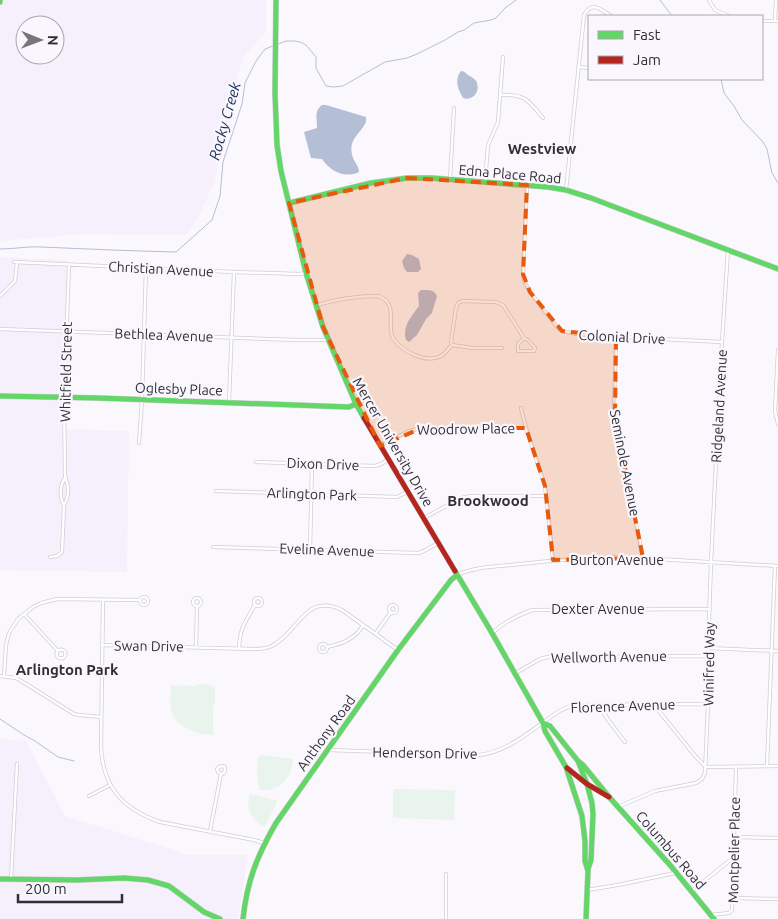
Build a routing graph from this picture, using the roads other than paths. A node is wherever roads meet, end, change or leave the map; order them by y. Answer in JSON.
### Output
{"nodes":[{"id":1,"x":276,"y":0,"type":"edge"},
{"id":2,"x":709,"y":0,"type":"edge"},
{"id":3,"x":776,"y":0,"type":"edge"},
{"id":4,"x":609,"y":15,"type":"edge"},
{"id":5,"x":727,"y":15,"type":"edge"},
{"id":6,"x":763,"y":20,"type":"edge"},
{"id":7,"x":777,"y":21,"type":"edge"},
{"id":8,"x":503,"y":57,"type":"dead end"},
{"id":9,"x":578,"y":68,"type":"junction"},
{"id":10,"x":588,"y":68,"type":"edge"},
{"id":11,"x":500,"y":95,"type":"junction"},
{"id":12,"x":454,"y":108,"type":"dead end"},
{"id":13,"x":543,"y":118,"type":"dead end"},
{"id":14,"x":450,"y":180,"type":"junction"},
{"id":15,"x":485,"y":182,"type":"junction"},
{"id":16,"x":527,"y":185,"type":"junction"},
{"id":17,"x":566,"y":190,"type":"junction"},
{"id":18,"x":289,"y":203,"type":"junction"},
{"id":19,"x":728,"y":250,"type":"junction"},
{"id":20,"x":69,"y":265,"type":"junction"},
{"id":21,"x":146,"y":268,"type":"junction"},
{"id":22,"x":778,"y":269,"type":"edge"},
{"id":23,"x":234,"y":272,"type":"junction"},
{"id":24,"x":306,"y":273,"type":"junction"},
{"id":25,"x":0,"y":296,"type":"edge"},
{"id":26,"x":315,"y":305,"type":"junction"},
{"id":27,"x":0,"y":328,"type":"edge"},
{"id":28,"x":66,"y":331,"type":"junction"},
{"id":29,"x":144,"y":334,"type":"junction"},
{"id":30,"x":616,"y":337,"type":"junction"},
{"id":31,"x":232,"y":338,"type":"junction"},
{"id":32,"x":524,"y":338,"type":"junction"},
{"id":33,"x":327,"y":340,"type":"junction"},
{"id":34,"x":722,"y":342,"type":"junction"},
{"id":35,"x":452,"y":345,"type":"junction"},
{"id":36,"x":502,"y":348,"type":"dead end"},
{"id":37,"x":778,"y":350,"type":"edge"},
{"id":38,"x":777,"y":386,"type":"edge"},
{"id":39,"x":0,"y":396,"type":"edge"},
{"id":40,"x":64,"y":398,"type":"junction"},
{"id":41,"x":142,"y":399,"type":"junction"},
{"id":42,"x":229,"y":402,"type":"junction"},
{"id":43,"x":356,"y":404,"type":"junction"},
{"id":44,"x":521,"y":408,"type":"dead end"},
{"id":45,"x":778,"y":424,"type":"edge"},
{"id":46,"x":526,"y":428,"type":"junction"},
{"id":47,"x":139,"y":443,"type":"dead end"},
{"id":48,"x":380,"y":446,"type":"junction"},
{"id":49,"x":389,"y":460,"type":"junction"},
{"id":50,"x":256,"y":462,"type":"dead end"},
{"id":51,"x":312,"y":463,"type":"junction"},
{"id":52,"x":65,"y":478,"type":"junction"},
{"id":53,"x":216,"y":491,"type":"dead end"},
{"id":54,"x":408,"y":492,"type":"junction"},
{"id":55,"x":312,"y":495,"type":"junction"},
{"id":56,"x":546,"y":496,"type":"junction"},
{"id":57,"x":64,"y":505,"type":"junction"},
{"id":58,"x":424,"y":518,"type":"junction"},
{"id":59,"x":438,"y":543,"type":"junction"},
{"id":60,"x":214,"y":547,"type":"dead end"},
{"id":61,"x":310,"y":550,"type":"junction"},
{"id":62,"x":50,"y":557,"type":"dead end"},
{"id":63,"x":644,"y":558,"type":"junction"},
{"id":64,"x":553,"y":560,"type":"junction"},
{"id":65,"x":711,"y":562,"type":"junction"},
{"id":66,"x":777,"y":566,"type":"edge"},
{"id":67,"x":457,"y":575,"type":"junction"},
{"id":68,"x":103,"y":600,"type":"junction"},
{"id":69,"x":140,"y":600,"type":"dead end"},
{"id":70,"x":256,"y":605,"type":"dead end"},
{"id":71,"x":197,"y":606,"type":"dead end"},
{"id":72,"x":710,"y":609,"type":"junction"},
{"id":73,"x":390,"y":612,"type":"dead end"},
{"id":74,"x":24,"y":614,"type":"junction"},
{"id":75,"x":363,"y":625,"type":"junction"},
{"id":76,"x":376,"y":633,"type":"junction"},
{"id":77,"x":492,"y":633,"type":"junction"},
{"id":78,"x":102,"y":645,"type":"junction"},
{"id":79,"x":196,"y":647,"type":"junction"},
{"id":80,"x":327,"y":647,"type":"dead end"},
{"id":81,"x":239,"y":648,"type":"junction"},
{"id":82,"x":708,"y":648,"type":"junction"},
{"id":83,"x":398,"y":650,"type":"junction"},
{"id":84,"x":58,"y":651,"type":"dead end"},
{"id":85,"x":772,"y":651,"type":"junction"},
{"id":86,"x":778,"y":651,"type":"edge"},
{"id":87,"x":708,"y":656,"type":"junction"},
{"id":88,"x":514,"y":674,"type":"junction"},
{"id":89,"x":2,"y":676,"type":"edge"},
{"id":90,"x":654,"y":704,"type":"junction"},
{"id":91,"x":708,"y":704,"type":"junction"},
{"id":92,"x":598,"y":705,"type":"junction"},
{"id":93,"x":101,"y":717,"type":"junction"},
{"id":94,"x":543,"y":723,"type":"junction"},
{"id":95,"x":625,"y":742,"type":"dead end"},
{"id":96,"x":328,"y":750,"type":"junction"},
{"id":97,"x":578,"y":761,"type":"junction"},
{"id":98,"x":17,"y":764,"type":"dead end"},
{"id":99,"x":767,"y":766,"type":"junction"},
{"id":100,"x":778,"y":766,"type":"edge"},
{"id":101,"x":566,"y":767,"type":"junction"},
{"id":102,"x":706,"y":767,"type":"junction"},
{"id":103,"x":736,"y":767,"type":"junction"},
{"id":104,"x":221,"y":774,"type":"dead end"},
{"id":105,"x":587,"y":784,"type":"junction"},
{"id":106,"x":110,"y":785,"type":"junction"},
{"id":107,"x":89,"y":796,"type":"dead end"},
{"id":108,"x":610,"y":798,"type":"junction"},
{"id":109,"x":618,"y":807,"type":"junction"},
{"id":110,"x":210,"y":831,"type":"junction"},
{"id":111,"x":734,"y":837,"type":"junction"},
{"id":112,"x":778,"y":838,"type":"edge"},
{"id":113,"x":264,"y":843,"type":"junction"},
{"id":114,"x":734,"y":859,"type":"junction"},
{"id":115,"x":588,"y":871,"type":"junction"},
{"id":116,"x":675,"y":872,"type":"junction"},
{"id":117,"x":446,"y":874,"type":"dead end"},
{"id":118,"x":0,"y":879,"type":"edge"},
{"id":119,"x":11,"y":879,"type":"junction"},
{"id":120,"x":587,"y":890,"type":"junction"},
{"id":121,"x":692,"y":891,"type":"junction"},
{"id":122,"x":733,"y":898,"type":"junction"},
{"id":123,"x":778,"y":899,"type":"edge"},
{"id":124,"x":712,"y":917,"type":"edge"},
{"id":125,"x":220,"y":919,"type":"edge"},
{"id":126,"x":243,"y":919,"type":"edge"},
{"id":127,"x":446,"y":919,"type":"edge"},
{"id":128,"x":586,"y":919,"type":"edge"}],
"edges":[{"from":1,"to":18,"type":"street","name":"Mercer University Drive"},
{"from":2,"to":5,"type":"street"},
{"from":3,"to":7,"type":"street"},
{"from":4,"to":9,"type":"street"},
{"from":6,"to":7,"type":"street"},
{"from":8,"to":11,"type":"street"},
{"from":9,"to":10,"type":"street"},
{"from":9,"to":17,"type":"street"},
{"from":11,"to":13,"type":"street"},
{"from":11,"to":15,"type":"street"},
{"from":12,"to":14,"type":"street"},
{"from":14,"to":15,"type":"street","name":"Edna Place Road"},
{"from":14,"to":18,"type":"street","name":"Edna Place Road"},
{"from":15,"to":16,"type":"street","name":"Edna Place Road"},
{"from":16,"to":17,"type":"street","name":"Edna Place Road"},
{"from":16,"to":30,"type":"street","name":"Colonial Drive"},
{"from":17,"to":19,"type":"street","name":"Edna Place Road"},
{"from":18,"to":24,"type":"street","name":"Mercer University Drive"},
{"from":19,"to":22,"type":"street","name":"Edna Place Road"},
{"from":19,"to":34,"type":"street","name":"Ridgeland Avenue"},
{"from":20,"to":21,"type":"street","name":"Christian Avenue"},
{"from":20,"to":25,"type":"street","name":"Christian Avenue"},
{"from":20,"to":28,"type":"street","name":"Whitfield Street"},
{"from":21,"to":23,"type":"street","name":"Christian Avenue"},
{"from":21,"to":29,"type":"street"},
{"from":23,"to":24,"type":"street","name":"Christian Avenue"},
{"from":23,"to":31,"type":"street"},
{"from":24,"to":26,"type":"street","name":"Mercer University Drive"},
{"from":26,"to":33,"type":"street","name":"Mercer University Drive"},
{"from":26,"to":35,"type":"street"},
{"from":27,"to":28,"type":"street","name":"Bethlea Avenue"},
{"from":28,"to":29,"type":"street","name":"Bethlea Avenue"},
{"from":28,"to":40,"type":"street","name":"Whitfield Street"},
{"from":29,"to":31,"type":"street","name":"Bethlea Avenue"},
{"from":29,"to":41,"type":"street"},
{"from":30,"to":34,"type":"street","name":"Colonial Drive"},
{"from":30,"to":63,"type":"street","name":"Seminole Avenue"},
{"from":31,"to":33,"type":"street","name":"Bethlea Avenue"},
{"from":31,"to":42,"type":"street"},
{"from":32,"to":32,"type":"street"},
{"from":32,"to":35,"type":"street"},
{"from":33,"to":43,"type":"street","name":"Mercer University Drive"},
{"from":34,"to":65,"type":"street","name":"Ridgeland Avenue"},
{"from":35,"to":36,"type":"street"},
{"from":37,"to":38,"type":"street"},
{"from":38,"to":45,"type":"street"},
{"from":39,"to":40,"type":"street","name":"Oglesby Place"},
{"from":40,"to":41,"type":"street","name":"Oglesby Place"},
{"from":40,"to":52,"type":"street","name":"Whitfield Street"},
{"from":41,"to":42,"type":"street","name":"Oglesby Place"},
{"from":41,"to":47,"type":"street"},
{"from":42,"to":43,"type":"street","name":"Oglesby Place"},
{"from":43,"to":48,"type":"street","name":"Mercer University Drive"},
{"from":44,"to":46,"type":"street"},
{"from":46,"to":48,"type":"street","name":"Woodrow Place"},
{"from":46,"to":56,"type":"street"},
{"from":48,"to":49,"type":"street","name":"Mercer University Drive"},
{"from":49,"to":51,"type":"street","name":"Dixon Drive"},
{"from":49,"to":54,"type":"street","name":"Mercer University Drive"},
{"from":50,"to":51,"type":"street","name":"Dixon Drive"},
{"from":51,"to":55,"type":"street"},
{"from":52,"to":57,"type":"street","name":"Whitfield Street"},
{"from":52,"to":57,"type":"street","name":"Whitfield Street"},
{"from":53,"to":55,"type":"street","name":"Arlington Park"},
{"from":54,"to":55,"type":"street","name":"Arlington Park"},
{"from":54,"to":58,"type":"street","name":"Mercer University Drive"},
{"from":55,"to":61,"type":"street"},
{"from":56,"to":58,"type":"street"},
{"from":56,"to":64,"type":"street"},
{"from":57,"to":62,"type":"street","name":"Whitfield Street"},
{"from":58,"to":59,"type":"street","name":"Mercer University Drive"},
{"from":59,"to":61,"type":"street","name":"Eveline Avenue"},
{"from":59,"to":67,"type":"street","name":"Mercer University Drive"},
{"from":60,"to":61,"type":"street","name":"Eveline Avenue"},
{"from":63,"to":64,"type":"street","name":"Burton Avenue"},
{"from":63,"to":65,"type":"street","name":"Burton Avenue"},
{"from":64,"to":67,"type":"street","name":"Burton Avenue"},
{"from":65,"to":66,"type":"street","name":"Burton Avenue"},
{"from":65,"to":72,"type":"street","name":"Winifred Way"},
{"from":66,"to":85,"type":"street"},
{"from":67,"to":77,"type":"street","name":"Mercer University Drive"},
{"from":67,"to":83,"type":"street","name":"Anthony Road"},
{"from":68,"to":69,"type":"street"},
{"from":68,"to":74,"type":"street"},
{"from":68,"to":78,"type":"street"},
{"from":70,"to":81,"type":"street"},
{"from":71,"to":79,"type":"street","name":"Swan Drive"},
{"from":72,"to":77,"type":"street","name":"Dexter Avenue"},
{"from":72,"to":82,"type":"street","name":"Winifred Way"},
{"from":73,"to":76,"type":"street"},
{"from":74,"to":84,"type":"street"},
{"from":74,"to":89,"type":"street"},
{"from":75,"to":76,"type":"street","name":"Swan Drive"},
{"from":75,"to":80,"type":"street"},
{"from":75,"to":81,"type":"street","name":"Swan Drive"},
{"from":76,"to":83,"type":"street","name":"Swan Drive"},
{"from":77,"to":88,"type":"street","name":"Mercer University Drive"},
{"from":78,"to":79,"type":"street","name":"Swan Drive"},
{"from":78,"to":93,"type":"street"},
{"from":79,"to":81,"type":"street","name":"Swan Drive"},
{"from":82,"to":85,"type":"street"},
{"from":82,"to":87,"type":"street","name":"Winifred Way"},
{"from":83,"to":96,"type":"street","name":"Anthony Road"},
{"from":85,"to":86,"type":"street"},
{"from":85,"to":99,"type":"street"},
{"from":87,"to":88,"type":"street","name":"Wellworth Avenue"},
{"from":87,"to":91,"type":"street","name":"Winifred Way"},
{"from":88,"to":94,"type":"street","name":"Mercer University Drive"},
{"from":89,"to":93,"type":"street"},
{"from":90,"to":91,"type":"street","name":"Florence Avenue"},
{"from":90,"to":92,"type":"street","name":"Florence Avenue"},
{"from":90,"to":102,"type":"street"},
{"from":91,"to":102,"type":"street","name":"Winifred Way"},
{"from":92,"to":94,"type":"street","name":"Florence Avenue"},
{"from":92,"to":95,"type":"street"},
{"from":93,"to":106,"type":"street"},
{"from":94,"to":96,"type":"street","name":"Henderson Drive"},
{"from":94,"to":97,"type":"street","name":"Mercer University Drive"},
{"from":94,"to":101,"type":"street","name":"Mercer University Drive"},
{"from":96,"to":113,"type":"street","name":"Anthony Road"},
{"from":97,"to":105,"type":"street","name":"Mercer University Drive"},
{"from":97,"to":108,"type":"street","name":"Columbus Road"},
{"from":98,"to":119,"type":"street"},
{"from":99,"to":100,"type":"street"},
{"from":99,"to":103,"type":"street"},
{"from":101,"to":105,"type":"street","name":"Columbus Road"},
{"from":101,"to":115,"type":"street","name":"Mercer University Drive"},
{"from":102,"to":103,"type":"street"},
{"from":102,"to":109,"type":"street"},
{"from":103,"to":111,"type":"street","name":"Montpelier Place"},
{"from":104,"to":110,"type":"street"},
{"from":105,"to":108,"type":"street","name":"Columbus Road"},
{"from":105,"to":115,"type":"street","name":"Mercer University Drive"},
{"from":106,"to":107,"type":"street"},
{"from":106,"to":110,"type":"street"},
{"from":108,"to":109,"type":"street","name":"Columbus Road"},
{"from":109,"to":116,"type":"street","name":"Columbus Road"},
{"from":110,"to":113,"type":"street"},
{"from":111,"to":112,"type":"street"},
{"from":111,"to":114,"type":"street","name":"Montpelier Place"},
{"from":113,"to":126,"type":"street","name":"Anthony Road"},
{"from":114,"to":121,"type":"street"},
{"from":114,"to":122,"type":"street","name":"Montpelier Place"},
{"from":115,"to":120,"type":"street","name":"Mercer University Drive"},
{"from":116,"to":120,"type":"street"},
{"from":116,"to":121,"type":"street","name":"Columbus Road"},
{"from":117,"to":127,"type":"street"},
{"from":118,"to":119,"type":"street"},
{"from":119,"to":125,"type":"street"},
{"from":120,"to":128,"type":"street","name":"Mercer University Drive"},
{"from":121,"to":124,"type":"street","name":"Columbus Road"},
{"from":122,"to":123,"type":"street"},
{"from":122,"to":124,"type":"street","name":"Montpelier Place"}]}
